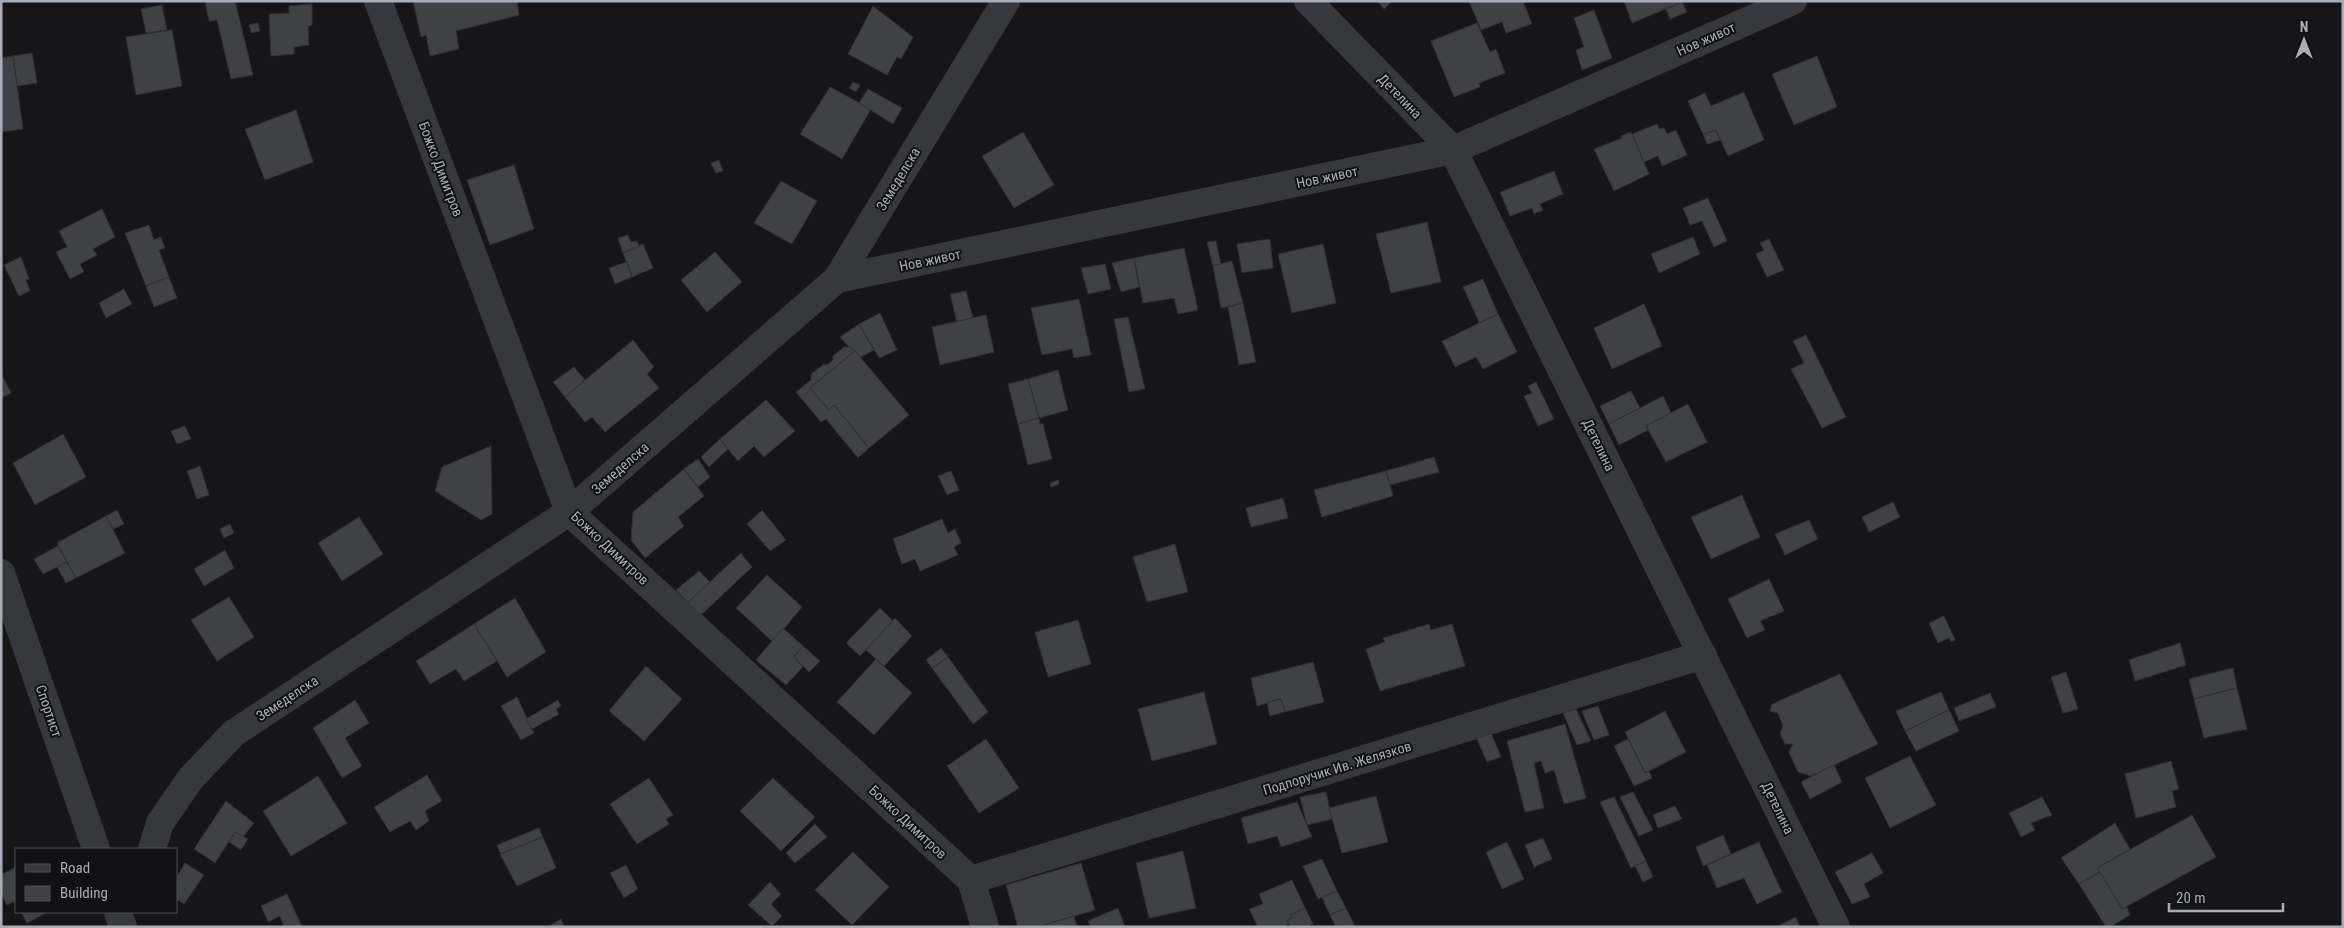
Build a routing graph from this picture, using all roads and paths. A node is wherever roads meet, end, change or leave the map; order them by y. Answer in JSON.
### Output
{"nodes":[{"id":1,"x":378,"y":1,"type":"edge"},
{"id":2,"x":1006,"y":1,"type":"edge"},
{"id":3,"x":1308,"y":1,"type":"edge"},
{"id":4,"x":1793,"y":1,"type":"edge"},
{"id":5,"x":1453,"y":150,"type":"junction"},
{"id":6,"x":838,"y":279,"type":"junction"},
{"id":7,"x":569,"y":512,"type":"junction"},
{"id":8,"x":1,"y":573,"type":"edge"},
{"id":9,"x":1702,"y":656,"type":"junction"},
{"id":10,"x":96,"y":848,"type":"edge"},
{"id":11,"x":152,"y":848,"type":"edge"},
{"id":12,"x":971,"y":880,"type":"junction"},
{"id":13,"x":118,"y":913,"type":"edge"},
{"id":14,"x":136,"y":913,"type":"edge"},
{"id":15,"x":123,"y":927,"type":"edge"},
{"id":16,"x":134,"y":927,"type":"edge"},
{"id":17,"x":985,"y":927,"type":"edge"},
{"id":18,"x":1836,"y":927,"type":"edge"}],
"edges":[{"from":1,"to":7,"type":"street","name":"Божко Димитров"},
{"from":2,"to":6,"type":"street","name":"Земеделска"},
{"from":3,"to":5,"type":"street","name":"Детелина"},
{"from":4,"to":5,"type":"street","name":"Нов живот"},
{"from":5,"to":6,"type":"street","name":"Нов живот"},
{"from":5,"to":9,"type":"street","name":"Детелина"},
{"from":6,"to":7,"type":"street","name":"Земеделска"},
{"from":7,"to":11,"type":"street","name":"Земеделска"},
{"from":7,"to":12,"type":"street","name":"Божко Димитров"},
{"from":8,"to":10,"type":"street","name":"Спортист"},
{"from":9,"to":12,"type":"street","name":"Подпоручик Ив. Желязков"},
{"from":9,"to":18,"type":"street","name":"Детелина"},
{"from":12,"to":17,"type":"street"},
{"from":13,"to":15,"type":"street"},
{"from":14,"to":16,"type":"street"}]}
